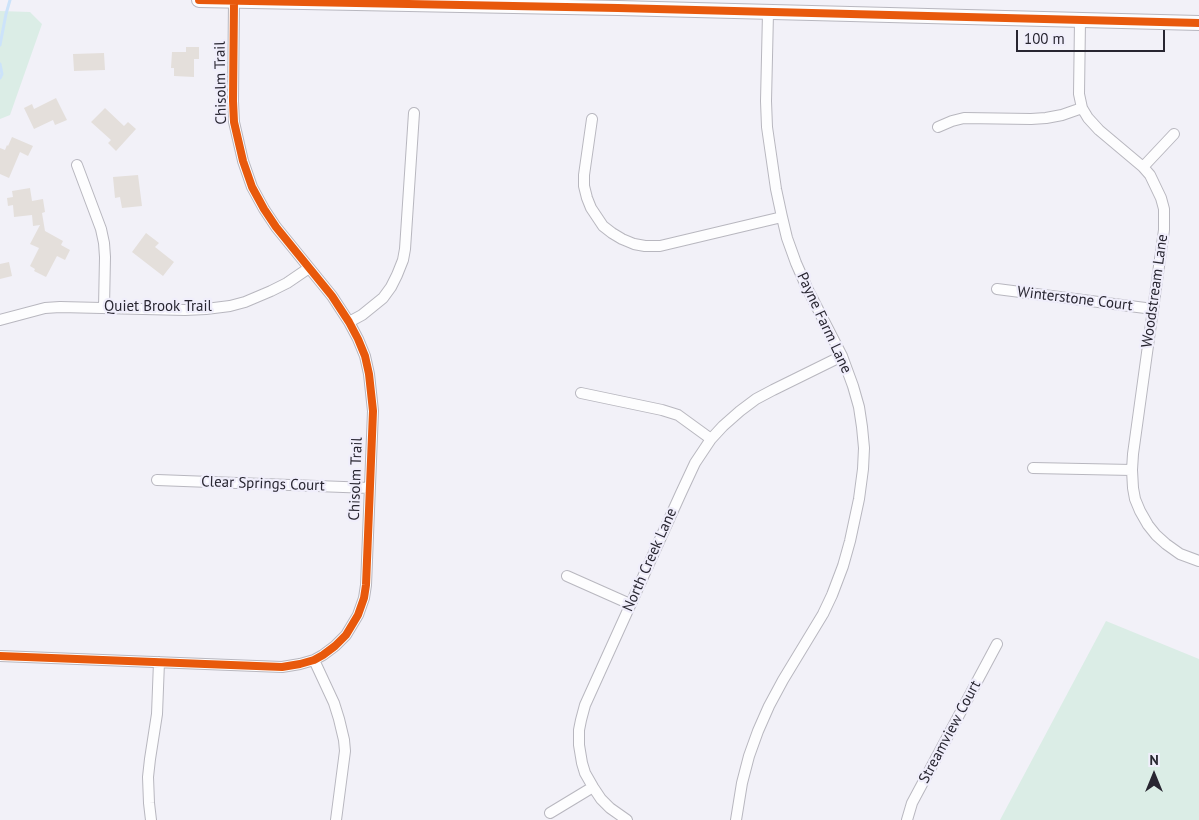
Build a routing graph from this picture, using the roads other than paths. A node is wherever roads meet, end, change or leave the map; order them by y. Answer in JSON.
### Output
{"nodes":[{"id":1,"x":199,"y":0,"type":"edge"},
{"id":2,"x":234,"y":1,"type":"junction"},
{"id":3,"x":618,"y":4,"type":"edge"},
{"id":4,"x":768,"y":13,"type":"junction"},
{"id":5,"x":1080,"y":21,"type":"junction"},
{"id":6,"x":1199,"y":23,"type":"edge"},
{"id":7,"x":1082,"y":108,"type":"junction"},
{"id":8,"x":414,"y":113,"type":"dead end"},
{"id":9,"x":592,"y":119,"type":"dead end"},
{"id":10,"x":938,"y":127,"type":"dead end"},
{"id":11,"x":1174,"y":134,"type":"dead end"},
{"id":12,"x":77,"y":165,"type":"dead end"},
{"id":13,"x":1143,"y":167,"type":"junction"},
{"id":14,"x":782,"y":218,"type":"junction"},
{"id":15,"x":309,"y":268,"type":"junction"},
{"id":16,"x":997,"y":289,"type":"dead end"},
{"id":17,"x":104,"y":307,"type":"junction"},
{"id":18,"x":1152,"y":309,"type":"junction"},
{"id":19,"x":0,"y":320,"type":"edge"},
{"id":20,"x":349,"y":322,"type":"junction"},
{"id":21,"x":842,"y":356,"type":"junction"},
{"id":22,"x":581,"y":393,"type":"dead end"},
{"id":23,"x":711,"y":439,"type":"junction"},
{"id":24,"x":1033,"y":468,"type":"dead end"},
{"id":25,"x":1132,"y":470,"type":"junction"},
{"id":26,"x":156,"y":480,"type":"dead end"},
{"id":27,"x":370,"y":488,"type":"junction"},
{"id":28,"x":1199,"y":561,"type":"edge"},
{"id":29,"x":567,"y":576,"type":"dead end"},
{"id":30,"x":630,"y":604,"type":"junction"},
{"id":31,"x":997,"y":644,"type":"dead end"},
{"id":32,"x":0,"y":656,"type":"edge"},
{"id":33,"x":314,"y":660,"type":"junction"},
{"id":34,"x":159,"y":662,"type":"junction"},
{"id":35,"x":593,"y":787,"type":"junction"},
{"id":36,"x":550,"y":813,"type":"dead end"},
{"id":37,"x":151,"y":820,"type":"edge"},
{"id":38,"x":336,"y":820,"type":"edge"},
{"id":39,"x":627,"y":820,"type":"edge"},
{"id":40,"x":736,"y":820,"type":"edge"},
{"id":41,"x":906,"y":820,"type":"edge"}],
"edges":[{"from":1,"to":2,"type":"street"},
{"from":2,"to":3,"type":"street"},
{"from":2,"to":15,"type":"street","name":"Chisolm Trail"},
{"from":3,"to":4,"type":"street"},
{"from":4,"to":5,"type":"street"},
{"from":4,"to":14,"type":"street","name":"Payne Farm Lane"},
{"from":5,"to":6,"type":"street"},
{"from":5,"to":7,"type":"street"},
{"from":7,"to":10,"type":"street"},
{"from":7,"to":13,"type":"street","name":"Woodstream Lane"},
{"from":8,"to":20,"type":"street"},
{"from":9,"to":14,"type":"street"},
{"from":11,"to":13,"type":"street"},
{"from":12,"to":17,"type":"street"},
{"from":13,"to":18,"type":"street","name":"Woodstream Lane"},
{"from":14,"to":21,"type":"street","name":"Payne Farm Lane"},
{"from":15,"to":17,"type":"street","name":"Quiet Brook Trail"},
{"from":15,"to":20,"type":"street","name":"Chisolm Trail"},
{"from":16,"to":18,"type":"street","name":"Winterstone Court"},
{"from":17,"to":19,"type":"street","name":"Quiet Brook Trail"},
{"from":18,"to":25,"type":"street","name":"Woodstream Lane"},
{"from":20,"to":27,"type":"street","name":"Chisolm Trail"},
{"from":21,"to":23,"type":"street","name":"North Creek Lane"},
{"from":21,"to":40,"type":"street","name":"Payne Farm Lane"},
{"from":22,"to":23,"type":"street"},
{"from":23,"to":30,"type":"street","name":"North Creek Lane"},
{"from":24,"to":25,"type":"street"},
{"from":25,"to":28,"type":"street","name":"Woodstream Lane"},
{"from":26,"to":27,"type":"street","name":"Clear Springs Court"},
{"from":27,"to":33,"type":"street","name":"Chisolm Trail"},
{"from":29,"to":30,"type":"street"},
{"from":30,"to":35,"type":"street","name":"North Creek Lane"},
{"from":31,"to":41,"type":"street","name":"Streamview Court"},
{"from":32,"to":34,"type":"street","name":"Chisolm Trail"},
{"from":33,"to":34,"type":"street","name":"Chisolm Trail"},
{"from":33,"to":38,"type":"street"},
{"from":34,"to":37,"type":"street"},
{"from":35,"to":36,"type":"street"},
{"from":35,"to":39,"type":"street","name":"North Creek Lane"}]}
